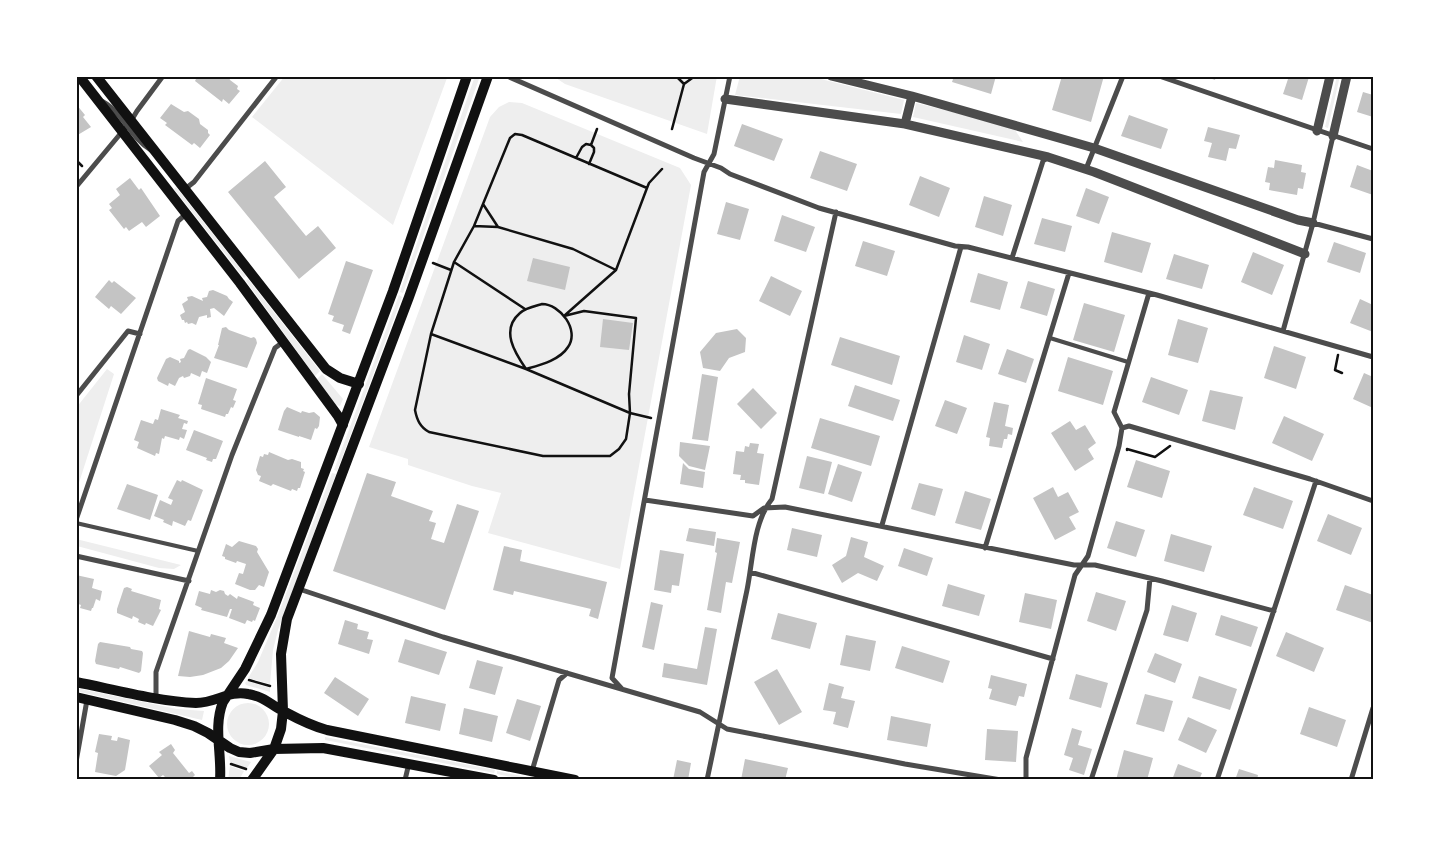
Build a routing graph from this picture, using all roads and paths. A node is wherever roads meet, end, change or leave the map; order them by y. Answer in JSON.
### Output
{"nodes":[{"id":1,"x":79,"y":76,"type":"edge"},
{"id":2,"x":96,"y":76,"type":"edge"},
{"id":3,"x":163,"y":76,"type":"edge"},
{"id":4,"x":277,"y":76,"type":"edge"},
{"id":5,"x":488,"y":76,"type":"edge"},
{"id":6,"x":507,"y":76,"type":"edge"},
{"id":7,"x":676,"y":76,"type":"edge"},
{"id":8,"x":695,"y":76,"type":"edge"},
{"id":9,"x":730,"y":76,"type":"edge"},
{"id":10,"x":831,"y":76,"type":"edge"},
{"id":11,"x":1122,"y":76,"type":"edge"},
{"id":12,"x":1159,"y":76,"type":"edge"},
{"id":13,"x":1330,"y":76,"type":"edge"},
{"id":14,"x":1346,"y":76,"type":"edge"},
{"id":15,"x":467,"y":77,"type":"edge"},
{"id":16,"x":684,"y":84,"type":"junction"},
{"id":17,"x":912,"y":96,"type":"junction"},
{"id":18,"x":725,"y":99,"type":"junction"},
{"id":19,"x":905,"y":124,"type":"junction"},
{"id":20,"x":126,"y":127,"type":"junction"},
{"id":21,"x":597,"y":129,"type":"dead end"},
{"id":22,"x":672,"y":129,"type":"dead end"},
{"id":23,"x":1317,"y":131,"type":"junction"},
{"id":24,"x":1332,"y":136,"type":"junction"},
{"id":25,"x":591,"y":145,"type":"junction"},
{"id":26,"x":1094,"y":148,"type":"junction"},
{"id":27,"x":1373,"y":148,"type":"edge"},
{"id":28,"x":1048,"y":157,"type":"junction"},
{"id":29,"x":576,"y":158,"type":"junction"},
{"id":30,"x":76,"y":160,"type":"edge"},
{"id":31,"x":709,"y":163,"type":"junction"},
{"id":32,"x":589,"y":164,"type":"junction"},
{"id":33,"x":82,"y":166,"type":"dead end"},
{"id":34,"x":662,"y":169,"type":"dead end"},
{"id":35,"x":1086,"y":169,"type":"junction"},
{"id":36,"x":76,"y":187,"type":"edge"},
{"id":37,"x":647,"y":188,"type":"junction"},
{"id":38,"x":185,"y":189,"type":"junction"},
{"id":39,"x":483,"y":204,"type":"junction"},
{"id":40,"x":836,"y":212,"type":"junction"},
{"id":41,"x":186,"y":214,"type":"junction"},
{"id":42,"x":1313,"y":222,"type":"junction"},
{"id":43,"x":474,"y":226,"type":"junction"},
{"id":44,"x":498,"y":227,"type":"junction"},
{"id":45,"x":1373,"y":239,"type":"edge"},
{"id":46,"x":961,"y":247,"type":"junction"},
{"id":47,"x":1305,"y":254,"type":"junction"},
{"id":48,"x":1012,"y":258,"type":"junction"},
{"id":49,"x":454,"y":262,"type":"junction"},
{"id":50,"x":433,"y":263,"type":"dead end"},
{"id":51,"x":451,"y":270,"type":"junction"},
{"id":52,"x":616,"y":270,"type":"junction"},
{"id":53,"x":1069,"y":273,"type":"junction"},
{"id":54,"x":1149,"y":293,"type":"junction"},
{"id":55,"x":525,"y":309,"type":"junction"},
{"id":56,"x":564,"y":316,"type":"junction"},
{"id":57,"x":1283,"y":332,"type":"junction"},
{"id":58,"x":140,"y":334,"type":"junction"},
{"id":59,"x":431,"y":334,"type":"junction"},
{"id":60,"x":1050,"y":338,"type":"junction"},
{"id":61,"x":283,"y":342,"type":"junction"},
{"id":62,"x":1339,"y":354,"type":"dead end"},
{"id":63,"x":1373,"y":357,"type":"edge"},
{"id":64,"x":1128,"y":362,"type":"junction"},
{"id":65,"x":526,"y":369,"type":"junction"},
{"id":66,"x":1342,"y":373,"type":"dead end"},
{"id":67,"x":359,"y":384,"type":"junction"},
{"id":68,"x":76,"y":396,"type":"edge"},
{"id":69,"x":630,"y":413,"type":"junction"},
{"id":70,"x":652,"y":418,"type":"dead end"},
{"id":71,"x":343,"y":425,"type":"junction"},
{"id":72,"x":1122,"y":428,"type":"junction"},
{"id":73,"x":1178,"y":448,"type":"dead end"},
{"id":74,"x":1124,"y":458,"type":"dead end"},
{"id":75,"x":1316,"y":481,"type":"junction"},
{"id":76,"x":645,"y":500,"type":"junction"},
{"id":77,"x":1373,"y":501,"type":"edge"},
{"id":78,"x":764,"y":508,"type":"junction"},
{"id":79,"x":76,"y":522,"type":"edge"},
{"id":80,"x":882,"y":525,"type":"junction"},
{"id":81,"x":985,"y":548,"type":"junction"},
{"id":82,"x":198,"y":552,"type":"junction"},
{"id":83,"x":76,"y":556,"type":"edge"},
{"id":84,"x":1082,"y":565,"type":"junction"},
{"id":85,"x":750,"y":572,"type":"junction"},
{"id":86,"x":1150,"y":578,"type":"junction"},
{"id":87,"x":189,"y":581,"type":"junction"},
{"id":88,"x":299,"y":589,"type":"junction"},
{"id":89,"x":1274,"y":611,"type":"junction"},
{"id":90,"x":1053,"y":659,"type":"junction"},
{"id":91,"x":567,"y":673,"type":"junction"},
{"id":92,"x":247,"y":680,"type":"dead end"},
{"id":93,"x":76,"y":682,"type":"edge"},
{"id":94,"x":270,"y":686,"type":"dead end"},
{"id":95,"x":622,"y":689,"type":"junction"},
{"id":96,"x":227,"y":695,"type":"junction"},
{"id":97,"x":82,"y":698,"type":"edge"},
{"id":98,"x":156,"y":698,"type":"junction"},
{"id":99,"x":1373,"y":708,"type":"edge"},
{"id":100,"x":283,"y":711,"type":"junction"},
{"id":101,"x":718,"y":724,"type":"junction"},
{"id":102,"x":218,"y":740,"type":"junction"},
{"id":103,"x":274,"y":749,"type":"junction"},
{"id":104,"x":76,"y":762,"type":"edge"},
{"id":105,"x":408,"y":763,"type":"junction"},
{"id":106,"x":230,"y":764,"type":"dead end"},
{"id":107,"x":246,"y":769,"type":"dead end"},
{"id":108,"x":532,"y":771,"type":"junction"},
{"id":109,"x":220,"y":780,"type":"edge"},
{"id":110,"x":252,"y":780,"type":"edge"},
{"id":111,"x":405,"y":780,"type":"edge"},
{"id":112,"x":494,"y":780,"type":"edge"},
{"id":113,"x":575,"y":780,"type":"edge"},
{"id":114,"x":707,"y":780,"type":"edge"},
{"id":115,"x":1001,"y":780,"type":"edge"},
{"id":116,"x":1026,"y":780,"type":"edge"},
{"id":117,"x":1091,"y":780,"type":"edge"},
{"id":118,"x":1217,"y":780,"type":"edge"},
{"id":119,"x":1351,"y":780,"type":"edge"}],
"edges":[{"from":1,"to":20,"type":"main road"},
{"from":2,"to":20,"type":"main road"},
{"from":3,"to":20,"type":"street"},
{"from":4,"to":38,"type":"street"},
{"from":5,"to":88,"type":"main road"},
{"from":6,"to":31,"type":"street"},
{"from":7,"to":16,"type":"path"},
{"from":8,"to":16,"type":"path"},
{"from":9,"to":18,"type":"street"},
{"from":10,"to":17,"type":"street"},
{"from":11,"to":26,"type":"street"},
{"from":12,"to":23,"type":"street"},
{"from":13,"to":23,"type":"street"},
{"from":14,"to":24,"type":"street"},
{"from":15,"to":67,"type":"main road"},
{"from":16,"to":22,"type":"path"},
{"from":17,"to":19,"type":"street"},
{"from":17,"to":26,"type":"street"},
{"from":18,"to":19,"type":"street"},
{"from":18,"to":31,"type":"street"},
{"from":19,"to":28,"type":"street"},
{"from":20,"to":36,"type":"street"},
{"from":20,"to":38,"type":"main road"},
{"from":20,"to":41,"type":"main road"},
{"from":21,"to":25,"type":"path"},
{"from":23,"to":24,"type":"street"},
{"from":24,"to":27,"type":"street"},
{"from":24,"to":42,"type":"street"},
{"from":25,"to":29,"type":"path"},
{"from":25,"to":32,"type":"path"},
{"from":26,"to":35,"type":"street"},
{"from":26,"to":42,"type":"street"},
{"from":28,"to":35,"type":"street"},
{"from":28,"to":48,"type":"street"},
{"from":29,"to":32,"type":"path"},
{"from":29,"to":39,"type":"path"},
{"from":30,"to":33,"type":"path"},
{"from":31,"to":40,"type":"street"},
{"from":31,"to":76,"type":"street"},
{"from":32,"to":37,"type":"path"},
{"from":34,"to":37,"type":"path"},
{"from":35,"to":47,"type":"street"},
{"from":37,"to":52,"type":"path"},
{"from":38,"to":67,"type":"main road"},
{"from":39,"to":43,"type":"path"},
{"from":39,"to":44,"type":"path"},
{"from":40,"to":46,"type":"street"},
{"from":40,"to":78,"type":"street"},
{"from":41,"to":58,"type":"street"},
{"from":41,"to":61,"type":"main road"},
{"from":42,"to":45,"type":"street"},
{"from":42,"to":47,"type":"street"},
{"from":43,"to":44,"type":"path"},
{"from":43,"to":49,"type":"path"},
{"from":44,"to":52,"type":"path"},
{"from":46,"to":48,"type":"street"},
{"from":46,"to":80,"type":"street"},
{"from":47,"to":57,"type":"street"},
{"from":48,"to":53,"type":"street"},
{"from":49,"to":51,"type":"path"},
{"from":49,"to":55,"type":"path"},
{"from":50,"to":51,"type":"path"},
{"from":51,"to":59,"type":"path"},
{"from":52,"to":56,"type":"path"},
{"from":53,"to":54,"type":"street"},
{"from":53,"to":60,"type":"street"},
{"from":54,"to":57,"type":"street"},
{"from":54,"to":64,"type":"street"},
{"from":55,"to":56,"type":"path"},
{"from":55,"to":65,"type":"path"},
{"from":56,"to":65,"type":"path"},
{"from":56,"to":69,"type":"path"},
{"from":57,"to":63,"type":"street"},
{"from":58,"to":68,"type":"street"},
{"from":58,"to":79,"type":"street"},
{"from":59,"to":65,"type":"path"},
{"from":59,"to":69,"type":"path"},
{"from":60,"to":64,"type":"lane"},
{"from":60,"to":81,"type":"street"},
{"from":61,"to":71,"type":"main road"},
{"from":61,"to":82,"type":"street"},
{"from":62,"to":66,"type":"path"},
{"from":64,"to":72,"type":"street"},
{"from":65,"to":69,"type":"path"},
{"from":67,"to":71,"type":"main road"},
{"from":69,"to":70,"type":"path"},
{"from":71,"to":96,"type":"main road"},
{"from":72,"to":75,"type":"street"},
{"from":72,"to":84,"type":"street"},
{"from":73,"to":74,"type":"path"},
{"from":75,"to":77,"type":"street"},
{"from":75,"to":89,"type":"street"},
{"from":76,"to":78,"type":"street"},
{"from":76,"to":95,"type":"street"},
{"from":78,"to":80,"type":"street"},
{"from":78,"to":85,"type":"street"},
{"from":79,"to":82,"type":"lane"},
{"from":80,"to":81,"type":"street"},
{"from":81,"to":84,"type":"street"},
{"from":82,"to":87,"type":"street"},
{"from":83,"to":87,"type":"street"},
{"from":84,"to":86,"type":"street"},
{"from":84,"to":90,"type":"street"},
{"from":85,"to":90,"type":"street"},
{"from":85,"to":101,"type":"street"},
{"from":86,"to":89,"type":"street"},
{"from":86,"to":117,"type":"street"},
{"from":87,"to":98,"type":"street"},
{"from":88,"to":91,"type":"street"},
{"from":88,"to":100,"type":"main road"},
{"from":89,"to":118,"type":"street"},
{"from":90,"to":116,"type":"street"},
{"from":91,"to":95,"type":"street"},
{"from":91,"to":108,"type":"street"},
{"from":92,"to":94,"type":"path"},
{"from":93,"to":98,"type":"main road"},
{"from":95,"to":101,"type":"street"},
{"from":96,"to":98,"type":"main road"},
{"from":96,"to":100,"type":"main road"},
{"from":96,"to":102,"type":"main road"},
{"from":97,"to":102,"type":"main road"},
{"from":97,"to":104,"type":"street"},
{"from":99,"to":119,"type":"street"},
{"from":100,"to":103,"type":"main road"},
{"from":100,"to":108,"type":"main road"},
{"from":101,"to":114,"type":"street"},
{"from":101,"to":115,"type":"street"},
{"from":102,"to":103,"type":"main road"},
{"from":102,"to":109,"type":"main road"},
{"from":103,"to":105,"type":"main road"},
{"from":103,"to":110,"type":"main road"},
{"from":105,"to":111,"type":"street"},
{"from":105,"to":112,"type":"main road"},
{"from":106,"to":107,"type":"path"},
{"from":108,"to":113,"type":"main road"}]}
